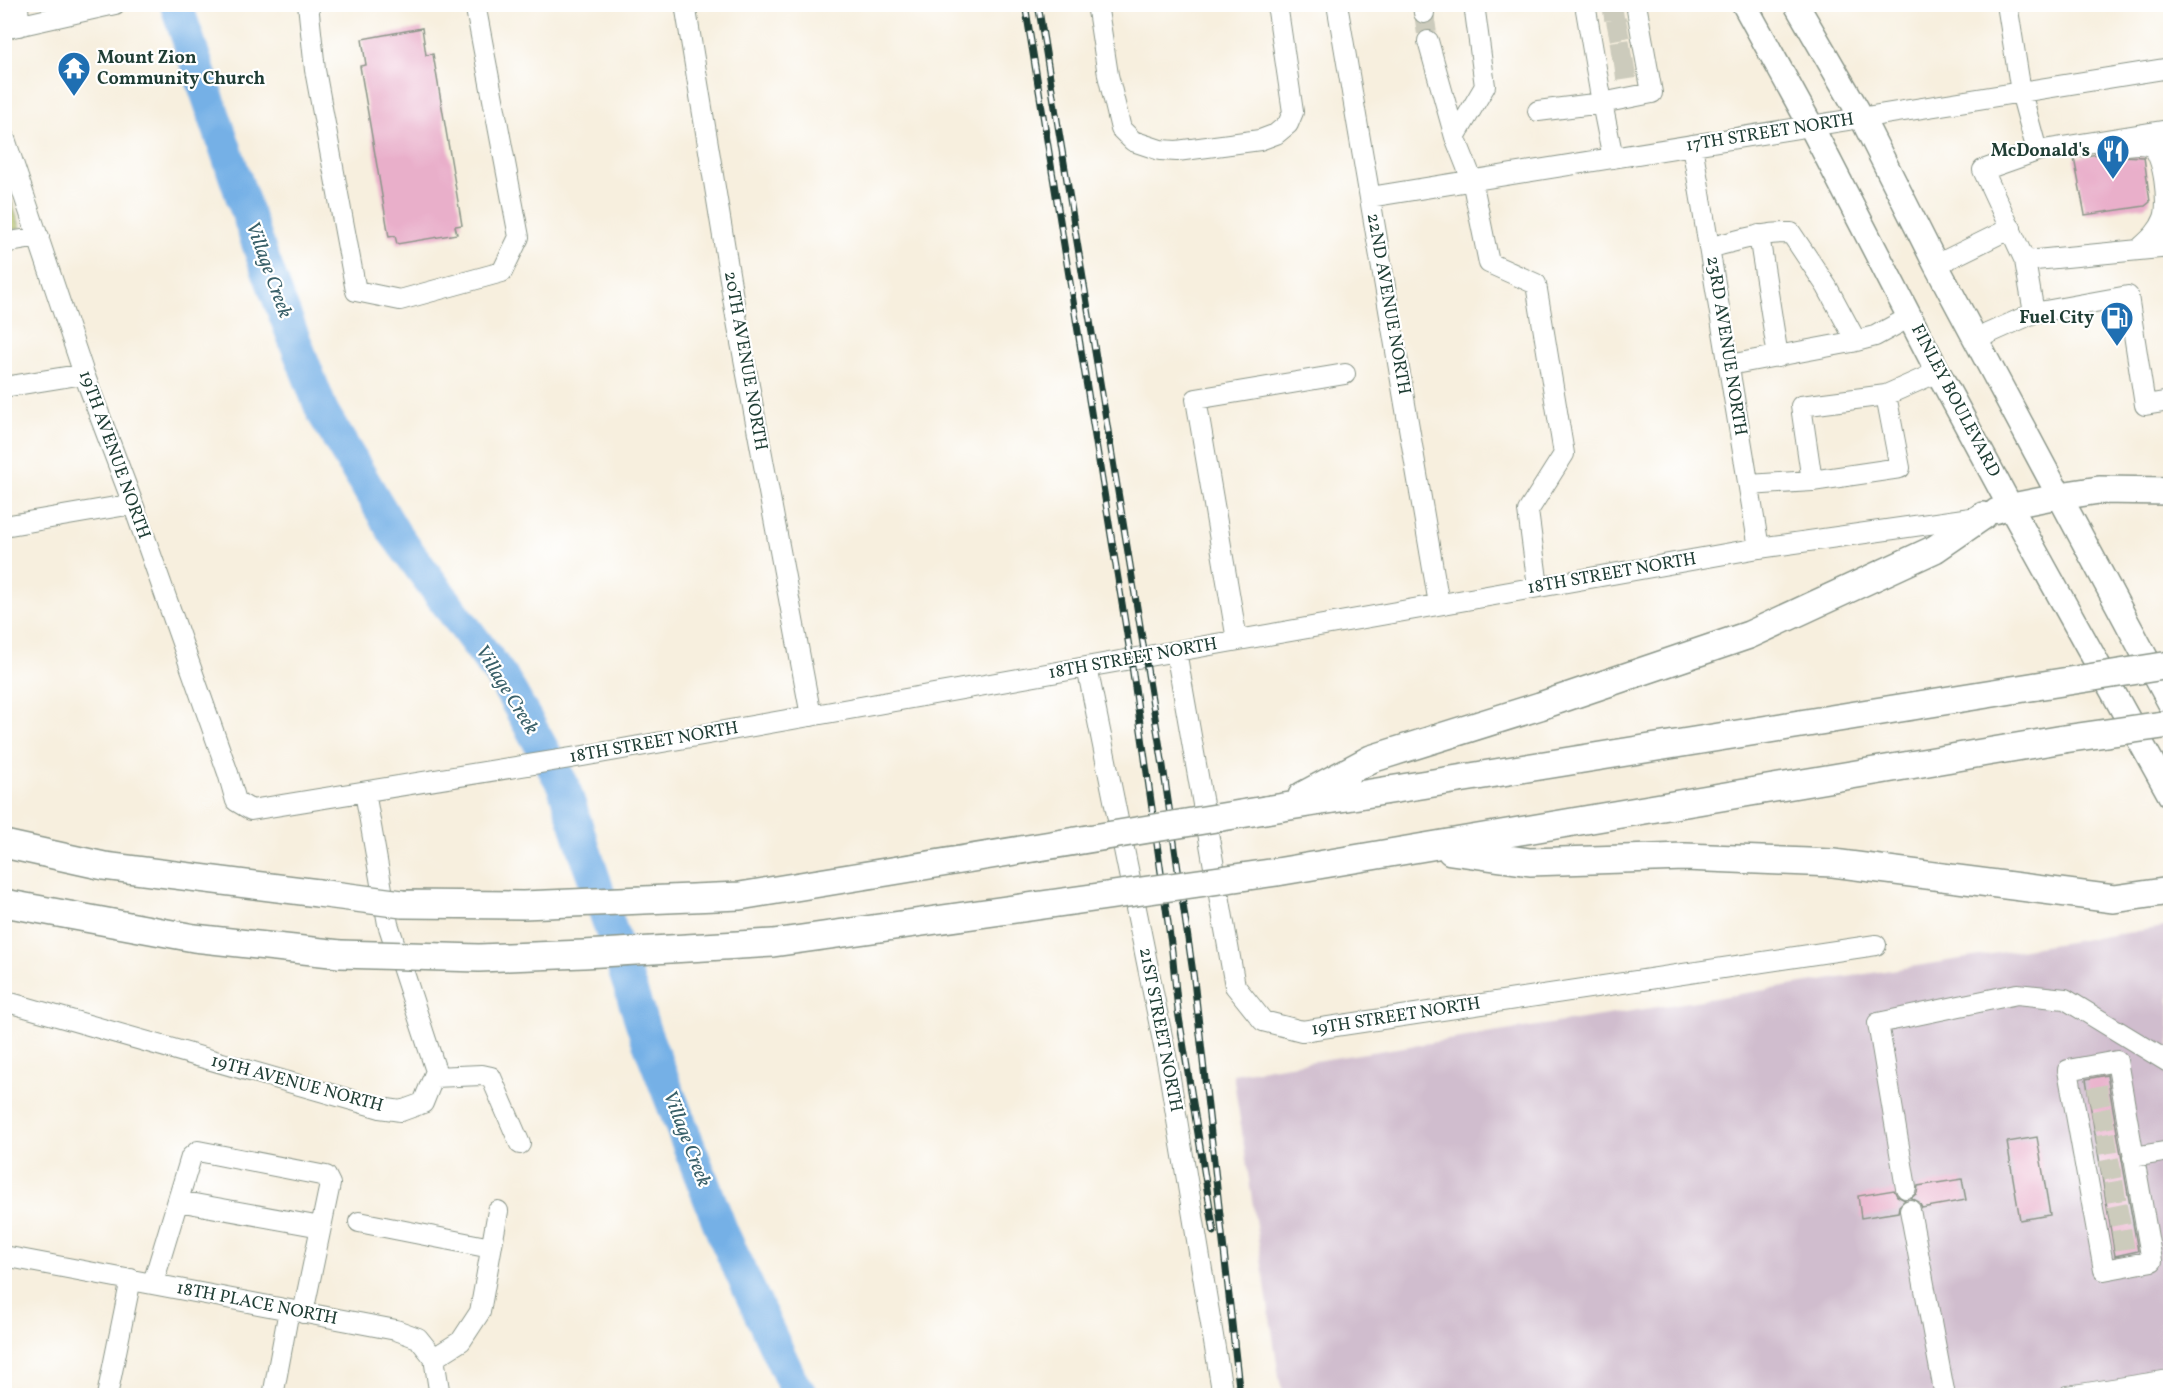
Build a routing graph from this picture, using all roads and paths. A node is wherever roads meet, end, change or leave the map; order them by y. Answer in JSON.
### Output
{"nodes":[{"id":1,"x":18,"y":4,"type":"edge"},
{"id":2,"x":115,"y":4,"type":"edge"},
{"id":3,"x":308,"y":4,"type":"edge"},
{"id":4,"x":475,"y":4,"type":"edge"},
{"id":5,"x":686,"y":4,"type":"edge"},
{"id":6,"x":1097,"y":4,"type":"edge"},
{"id":7,"x":1277,"y":4,"type":"edge"},
{"id":8,"x":1337,"y":4,"type":"edge"},
{"id":9,"x":1474,"y":4,"type":"edge"},
{"id":10,"x":1744,"y":4,"type":"edge"},
{"id":11,"x":1796,"y":4,"type":"edge"},
{"id":12,"x":2007,"y":4,"type":"edge"},
{"id":13,"x":1592,"y":10,"type":"edge"},
{"id":14,"x":1633,"y":14,"type":"edge"},
{"id":15,"x":11,"y":28,"type":"edge"},
{"id":16,"x":1428,"y":41,"type":"tunnel mouth"},
{"id":17,"x":2170,"y":68,"type":"edge"},
{"id":18,"x":2021,"y":92,"type":"junction"},
{"id":19,"x":1602,"y":104,"type":"junction"},
{"id":20,"x":1538,"y":111,"type":"dead end"},
{"id":21,"x":1862,"y":118,"type":"junction"},
{"id":22,"x":1811,"y":126,"type":"junction"},
{"id":23,"x":2166,"y":130,"type":"edge"},
{"id":24,"x":4,"y":136,"type":"edge"},
{"id":25,"x":1455,"y":137,"type":"junction"},
{"id":26,"x":1692,"y":145,"type":"junction"},
{"id":27,"x":2046,"y":150,"type":"junction"},
{"id":28,"x":1612,"y":158,"type":"junction"},
{"id":29,"x":2170,"y":167,"type":"edge"},
{"id":30,"x":1472,"y":180,"type":"junction"},
{"id":31,"x":1370,"y":197,"type":"junction"},
{"id":32,"x":2011,"y":228,"type":"junction"},
{"id":33,"x":1760,"y":235,"type":"junction"},
{"id":34,"x":39,"y":237,"type":"junction"},
{"id":35,"x":4,"y":243,"type":"edge"},
{"id":36,"x":2170,"y":247,"type":"edge"},
{"id":37,"x":1709,"y":248,"type":"junction"},
{"id":38,"x":2138,"y":250,"type":"junction"},
{"id":39,"x":2025,"y":261,"type":"junction"},
{"id":40,"x":1936,"y":265,"type":"junction"},
{"id":41,"x":2034,"y":313,"type":"junction"},
{"id":42,"x":1910,"y":317,"type":"junction"},
{"id":43,"x":1976,"y":339,"type":"junction"},
{"id":44,"x":1856,"y":341,"type":"junction"},
{"id":45,"x":1778,"y":357,"type":"junction"},
{"id":46,"x":1729,"y":365,"type":"junction"},
{"id":47,"x":1938,"y":372,"type":"junction"},
{"id":48,"x":84,"y":374,"type":"junction"},
{"id":49,"x":1345,"y":374,"type":"dead end"},
{"id":50,"x":4,"y":387,"type":"edge"},
{"id":51,"x":1886,"y":395,"type":"junction"},
{"id":52,"x":2170,"y":401,"type":"edge"},
{"id":53,"x":1812,"y":481,"type":"junction"},
{"id":54,"x":1749,"y":485,"type":"junction"},
{"id":55,"x":2170,"y":491,"type":"edge"},
{"id":56,"x":2060,"y":496,"type":"junction"},
{"id":57,"x":133,"y":504,"type":"junction"},
{"id":58,"x":2010,"y":506,"type":"junction"},
{"id":59,"x":1983,"y":516,"type":"junction"},
{"id":60,"x":4,"y":526,"type":"edge"},
{"id":61,"x":1759,"y":548,"type":"junction"},
{"id":62,"x":1538,"y":587,"type":"junction"},
{"id":63,"x":1439,"y":604,"type":"junction"},
{"id":64,"x":1237,"y":640,"type":"junction"},
{"id":65,"x":1176,"y":651,"type":"junction"},
{"id":66,"x":2170,"y":665,"type":"edge"},
{"id":67,"x":1087,"y":667,"type":"junction"},
{"id":68,"x":2170,"y":703,"type":"edge"},
{"id":69,"x":811,"y":716,"type":"junction"},
{"id":70,"x":2170,"y":724,"type":"edge"},
{"id":71,"x":228,"y":773,"type":"joint"},
{"id":72,"x":365,"y":792,"type":"junction"},
{"id":73,"x":2170,"y":795,"type":"edge"},
{"id":74,"x":1274,"y":808,"type":"junction"},
{"id":75,"x":4,"y":844,"type":"edge"},
{"id":76,"x":1426,"y":848,"type":"junction"},
{"id":77,"x":2170,"y":891,"type":"edge"},
{"id":78,"x":4,"y":903,"type":"edge"},
{"id":79,"x":1876,"y":945,"type":"dead end"},
{"id":80,"x":4,"y":1000,"type":"edge"},
{"id":81,"x":2170,"y":1063,"type":"edge"},
{"id":82,"x":434,"y":1077,"type":"junction"},
{"id":83,"x":520,"y":1144,"type":"dead end"},
{"id":84,"x":2170,"y":1151,"type":"edge"},
{"id":85,"x":2129,"y":1153,"type":"junction"},
{"id":86,"x":1906,"y":1188,"type":"dead end"},
{"id":87,"x":178,"y":1200,"type":"junction"},
{"id":88,"x":1910,"y":1210,"type":"dead end"},
{"id":89,"x":498,"y":1211,"type":"dead end"},
{"id":90,"x":359,"y":1222,"type":"dead end"},
{"id":91,"x":321,"y":1227,"type":"junction"},
{"id":92,"x":491,"y":1248,"type":"junction"},
{"id":93,"x":4,"y":1256,"type":"edge"},
{"id":94,"x":131,"y":1279,"type":"junction"},
{"id":95,"x":153,"y":1283,"type":"junction"},
{"id":96,"x":296,"y":1312,"type":"junction"},
{"id":97,"x":434,"y":1359,"type":"junction"},
{"id":98,"x":2170,"y":1380,"type":"edge"},
{"id":99,"x":106,"y":1395,"type":"edge"},
{"id":100,"x":273,"y":1395,"type":"edge"},
{"id":101,"x":441,"y":1395,"type":"edge"},
{"id":102,"x":1223,"y":1395,"type":"edge"},
{"id":103,"x":1946,"y":1395,"type":"edge"},
{"id":104,"x":2068,"y":1395,"type":"edge"}],
"edges":[{"from":1,"to":15,"type":"street"},
{"from":2,"to":15,"type":"street"},
{"from":3,"to":4,"type":"street"},
{"from":5,"to":69,"type":"street","name":"20TH AVENUE NORTH"},
{"from":6,"to":7,"type":"street"},
{"from":8,"to":31,"type":"street","name":"22ND AVENUE NORTH"},
{"from":9,"to":25,"type":"street"},
{"from":10,"to":22,"type":"main road","name":"FINLEY BOULEVARD"},
{"from":11,"to":21,"type":"main road"},
{"from":12,"to":18,"type":"street"},
{"from":13,"to":19,"type":"street"},
{"from":14,"to":19,"type":"street"},
{"from":16,"to":25,"type":"street"},
{"from":17,"to":18,"type":"street","name":"17TH STREET NORTH"},
{"from":18,"to":21,"type":"street","name":"17TH STREET NORTH"},
{"from":18,"to":27,"type":"street"},
{"from":19,"to":20,"type":"street"},
{"from":19,"to":28,"type":"street"},
{"from":21,"to":22,"type":"street","name":"17TH STREET NORTH"},
{"from":21,"to":40,"type":"main road"},
{"from":22,"to":26,"type":"street","name":"17TH STREET NORTH"},
{"from":22,"to":42,"type":"main road","name":"FINLEY BOULEVARD"},
{"from":23,"to":27,"type":"street"},
{"from":23,"to":29,"type":"street"},
{"from":24,"to":34,"type":"street","name":"19TH AVENUE NORTH"},
{"from":25,"to":30,"type":"street"},
{"from":26,"to":28,"type":"street","name":"17TH STREET NORTH"},
{"from":26,"to":37,"type":"street","name":"23RD AVENUE NORTH"},
{"from":27,"to":32,"type":"street"},
{"from":27,"to":38,"type":"street"},
{"from":28,"to":30,"type":"street","name":"17TH STREET NORTH"},
{"from":30,"to":31,"type":"street","name":"17TH STREET NORTH"},
{"from":30,"to":62,"type":"street"},
{"from":31,"to":63,"type":"street","name":"22ND AVENUE NORTH"},
{"from":32,"to":39,"type":"street"},
{"from":32,"to":40,"type":"street"},
{"from":33,"to":37,"type":"street"},
{"from":33,"to":44,"type":"street"},
{"from":33,"to":45,"type":"street"},
{"from":34,"to":35,"type":"street"},
{"from":34,"to":48,"type":"street","name":"19TH AVENUE NORTH"},
{"from":36,"to":38,"type":"street"},
{"from":37,"to":46,"type":"street","name":"23RD AVENUE NORTH"},
{"from":38,"to":39,"type":"street"},
{"from":39,"to":41,"type":"street"},
{"from":40,"to":43,"type":"main road"},
{"from":41,"to":43,"type":"street"},
{"from":41,"to":52,"type":"street"},
{"from":42,"to":44,"type":"street"},
{"from":42,"to":47,"type":"main road","name":"FINLEY BOULEVARD"},
{"from":43,"to":56,"type":"main road"},
{"from":44,"to":45,"type":"street"},
{"from":45,"to":46,"type":"street"},
{"from":46,"to":54,"type":"street","name":"23RD AVENUE NORTH"},
{"from":47,"to":51,"type":"street"},
{"from":47,"to":58,"type":"main road","name":"FINLEY BOULEVARD"},
{"from":48,"to":50,"type":"street"},
{"from":48,"to":57,"type":"street","name":"19TH AVENUE NORTH"},
{"from":49,"to":64,"type":"street"},
{"from":51,"to":53,"type":"street"},
{"from":51,"to":53,"type":"street"},
{"from":53,"to":54,"type":"street"},
{"from":54,"to":61,"type":"street","name":"23RD AVENUE NORTH"},
{"from":55,"to":56,"type":"highway"},
{"from":56,"to":58,"type":"main road","name":"18TH STREET NORTH"},
{"from":56,"to":68,"type":"main road"},
{"from":57,"to":60,"type":"street"},
{"from":57,"to":71,"type":"street","name":"19TH AVENUE NORTH"},
{"from":58,"to":59,"type":"main road","name":"18TH STREET NORTH"},
{"from":58,"to":73,"type":"main road","name":"FINLEY BOULEVARD"},
{"from":59,"to":61,"type":"street","name":"18TH STREET NORTH"},
{"from":59,"to":74,"type":"highway"},
{"from":61,"to":62,"type":"street","name":"18TH STREET NORTH"},
{"from":62,"to":63,"type":"street","name":"18TH STREET NORTH"},
{"from":63,"to":64,"type":"street","name":"18TH STREET NORTH"},
{"from":64,"to":65,"type":"street","name":"18TH STREET NORTH"},
{"from":65,"to":67,"type":"street","name":"18TH STREET NORTH"},
{"from":65,"to":79,"type":"street","name":"19TH STREET NORTH"},
{"from":66,"to":74,"type":"highway","bridge":true},
{"from":67,"to":69,"type":"street","name":"18TH STREET NORTH"},
{"from":67,"to":102,"type":"street","name":"21ST STREET NORTH"},
{"from":69,"to":72,"type":"street","name":"18TH STREET NORTH"},
{"from":70,"to":76,"type":"highway","bridge":true},
{"from":71,"to":72,"type":"street","name":"18TH STREET NORTH"},
{"from":72,"to":82,"type":"street"},
{"from":74,"to":75,"type":"highway","bridge":true},
{"from":76,"to":77,"type":"highway"},
{"from":76,"to":78,"type":"highway","bridge":true},
{"from":80,"to":82,"type":"street","name":"19TH AVENUE NORTH"},
{"from":81,"to":86,"type":"street"},
{"from":82,"to":83,"type":"street"},
{"from":84,"to":85,"type":"street"},
{"from":85,"to":85,"type":"street"},
{"from":87,"to":91,"type":"street"},
{"from":87,"to":91,"type":"street"},
{"from":87,"to":95,"type":"street"},
{"from":88,"to":103,"type":"street"},
{"from":89,"to":92,"type":"street"},
{"from":90,"to":92,"type":"street"},
{"from":91,"to":96,"type":"street"},
{"from":92,"to":97,"type":"street"},
{"from":93,"to":94,"type":"street","name":"18TH PLACE NORTH"},
{"from":94,"to":95,"type":"street","name":"18TH PLACE NORTH"},
{"from":94,"to":99,"type":"street"},
{"from":95,"to":96,"type":"street","name":"18TH PLACE NORTH"},
{"from":96,"to":97,"type":"street","name":"18TH PLACE NORTH"},
{"from":96,"to":100,"type":"street"},
{"from":97,"to":101,"type":"street"},
{"from":98,"to":104,"type":"street"}]}
